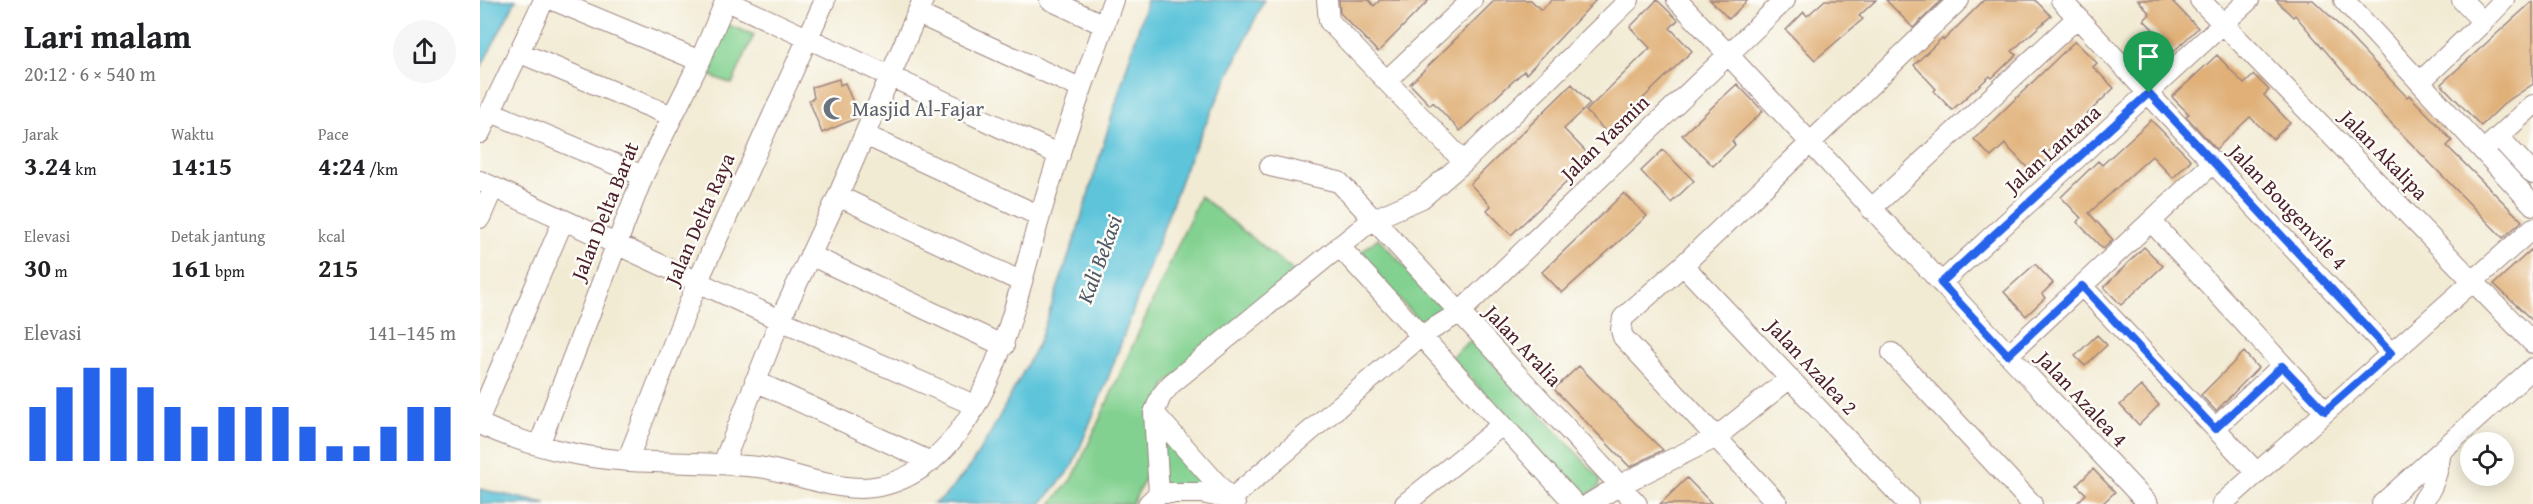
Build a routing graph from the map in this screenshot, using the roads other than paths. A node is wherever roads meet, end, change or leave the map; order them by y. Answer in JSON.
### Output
{"nodes":[{"id":1,"x":544,"y":0,"type":"edge"},
{"id":2,"x":554,"y":0,"type":"edge"},
{"id":3,"x":726,"y":0,"type":"edge"},
{"id":4,"x":825,"y":0,"type":"edge"},
{"id":5,"x":1050,"y":0,"type":"edge"},
{"id":6,"x":1113,"y":0,"type":"edge"},
{"id":7,"x":1327,"y":0,"type":"edge"},
{"id":8,"x":1472,"y":0,"type":"edge"},
{"id":9,"x":1629,"y":0,"type":"edge"},
{"id":10,"x":1677,"y":0,"type":"edge"},
{"id":11,"x":1785,"y":0,"type":"edge"},
{"id":12,"x":1959,"y":0,"type":"edge"},
{"id":13,"x":2061,"y":0,"type":"edge"},
{"id":14,"x":2200,"y":0,"type":"edge"},
{"id":15,"x":2249,"y":0,"type":"edge"},
{"id":16,"x":2343,"y":0,"type":"edge"},
{"id":17,"x":2462,"y":0,"type":"edge"},
{"id":18,"x":2504,"y":0,"type":"edge"},
{"id":19,"x":920,"y":7,"type":"edge"},
{"id":20,"x":2078,"y":17,"type":"junction"},
{"id":21,"x":2483,"y":22,"type":"junction"},
{"id":22,"x":2223,"y":24,"type":"junction"},
{"id":23,"x":1104,"y":25,"type":"junction"},
{"id":24,"x":808,"y":38,"type":"junction"},
{"id":25,"x":518,"y":52,"type":"junction"},
{"id":26,"x":1726,"y":54,"type":"junction"},
{"id":27,"x":700,"y":61,"type":"junction"},
{"id":28,"x":891,"y":75,"type":"junction"},
{"id":29,"x":1386,"y":81,"type":"junction"},
{"id":30,"x":2421,"y":81,"type":"junction"},
{"id":31,"x":1080,"y":88,"type":"junction"},
{"id":32,"x":2149,"y":93,"type":"junction"},
{"id":33,"x":2533,"y":105,"type":"edge"},
{"id":34,"x":489,"y":111,"type":"junction"},
{"id":35,"x":672,"y":116,"type":"junction"},
{"id":36,"x":480,"y":133,"type":"edge"},
{"id":37,"x":865,"y":135,"type":"junction"},
{"id":38,"x":2499,"y":137,"type":"junction"},
{"id":39,"x":1809,"y":142,"type":"junction"},
{"id":40,"x":2483,"y":151,"type":"junction"},
{"id":41,"x":1060,"y":155,"type":"junction"},
{"id":42,"x":1464,"y":162,"type":"junction"},
{"id":43,"x":2214,"y":162,"type":"junction"},
{"id":44,"x":1270,"y":166,"type":"dead end"},
{"id":45,"x":2533,"y":174,"type":"edge"},
{"id":46,"x":643,"y":176,"type":"junction"},
{"id":47,"x":487,"y":184,"type":"edge"},
{"id":48,"x":838,"y":196,"type":"junction"},
{"id":49,"x":2533,"y":205,"type":"edge"},
{"id":50,"x":1871,"y":209,"type":"junction"},
{"id":51,"x":1040,"y":216,"type":"junction"},
{"id":52,"x":480,"y":218,"type":"edge"},
{"id":53,"x":1372,"y":220,"type":"junction"},
{"id":54,"x":563,"y":221,"type":"junction"},
{"id":55,"x":2151,"y":221,"type":"junction"},
{"id":56,"x":2533,"y":228,"type":"edge"},
{"id":57,"x":616,"y":246,"type":"junction"},
{"id":58,"x":1339,"y":246,"type":"junction"},
{"id":59,"x":810,"y":255,"type":"junction"},
{"id":60,"x":1683,"y":265,"type":"junction"},
{"id":61,"x":2473,"y":280,"type":"junction"},
{"id":62,"x":698,"y":281,"type":"junction"},
{"id":63,"x":1022,"y":282,"type":"junction"},
{"id":64,"x":1941,"y":283,"type":"junction"},
{"id":65,"x":2082,"y":286,"type":"junction"},
{"id":66,"x":1459,"y":313,"type":"junction"},
{"id":67,"x":780,"y":320,"type":"junction"},
{"id":68,"x":1421,"y":336,"type":"junction"},
{"id":69,"x":2533,"y":343,"type":"edge"},
{"id":70,"x":1004,"y":346,"type":"junction"},
{"id":71,"x":1892,"y":353,"type":"dead end"},
{"id":72,"x":2391,"y":353,"type":"junction"},
{"id":73,"x":2008,"y":355,"type":"junction"},
{"id":74,"x":2282,"y":366,"type":"junction"},
{"id":75,"x":2533,"y":368,"type":"edge"},
{"id":76,"x":1790,"y":378,"type":"junction"},
{"id":77,"x":755,"y":381,"type":"junction"},
{"id":78,"x":974,"y":405,"type":"junction"},
{"id":79,"x":2325,"y":411,"type":"junction"},
{"id":80,"x":1154,"y":413,"type":"junction"},
{"id":81,"x":480,"y":416,"type":"edge"},
{"id":82,"x":480,"y":424,"type":"edge"},
{"id":83,"x":1502,"y":425,"type":"junction"},
{"id":84,"x":2215,"y":429,"type":"junction"},
{"id":85,"x":1716,"y":438,"type":"junction"},
{"id":86,"x":539,"y":445,"type":"junction"},
{"id":87,"x":2441,"y":451,"type":"junction"},
{"id":88,"x":627,"y":461,"type":"junction"},
{"id":89,"x":931,"y":462,"type":"junction"},
{"id":90,"x":723,"y":464,"type":"junction"},
{"id":91,"x":2257,"y":473,"type":"junction"},
{"id":92,"x":1620,"y":485,"type":"junction"},
{"id":93,"x":1153,"y":499,"type":"edge"},
{"id":94,"x":1417,"y":500,"type":"edge"},
{"id":95,"x":1233,"y":501,"type":"edge"},
{"id":96,"x":1907,"y":503,"type":"edge"},
{"id":97,"x":1575,"y":504,"type":"edge"},
{"id":98,"x":1589,"y":504,"type":"edge"},
{"id":99,"x":1638,"y":504,"type":"edge"},
{"id":100,"x":1778,"y":504,"type":"edge"},
{"id":101,"x":2032,"y":504,"type":"edge"},
{"id":102,"x":2148,"y":504,"type":"edge"},
{"id":103,"x":2222,"y":504,"type":"edge"},
{"id":104,"x":2382,"y":504,"type":"edge"},
{"id":105,"x":2420,"y":504,"type":"edge"}],
"edges":[{"from":1,"to":25,"type":"street"},
{"from":2,"to":27,"type":"street"},
{"from":3,"to":24,"type":"street"},
{"from":3,"to":27,"type":"street","name":"Jalan Delta Barat"},
{"from":4,"to":24,"type":"street","name":"Jalan Delta Raya"},
{"from":5,"to":23,"type":"street"},
{"from":6,"to":23,"type":"street"},
{"from":7,"to":29,"type":"street"},
{"from":8,"to":29,"type":"street"},
{"from":9,"to":42,"type":"street"},
{"from":10,"to":26,"type":"street","name":"Jalan Azalea 4"},
{"from":11,"to":26,"type":"street","name":"Jalan Yasmin"},
{"from":12,"to":39,"type":"street"},
{"from":13,"to":20,"type":"street","name":"Jalan Bougenvile 4"},
{"from":14,"to":22,"type":"street","name":"Jalan Akalipa"},
{"from":15,"to":22,"type":"street","name":"Jalan Lantana"},
{"from":16,"to":30,"type":"street"},
{"from":17,"to":21,"type":"street"},
{"from":18,"to":21,"type":"street"},
{"from":19,"to":28,"type":"street"},
{"from":19,"to":31,"type":"street"},
{"from":20,"to":32,"type":"street","name":"Jalan Bougenvile 4"},
{"from":20,"to":50,"type":"street"},
{"from":21,"to":30,"type":"street"},
{"from":22,"to":32,"type":"street","name":"Jalan Lantana"},
{"from":22,"to":61,"type":"street","name":"Jalan Akalipa"},
{"from":23,"to":31,"type":"street"},
{"from":24,"to":28,"type":"street"},
{"from":24,"to":62,"type":"street","name":"Jalan Delta Raya"},
{"from":25,"to":34,"type":"street"},
{"from":25,"to":35,"type":"street"},
{"from":26,"to":39,"type":"street","name":"Jalan Azalea 4"},
{"from":26,"to":66,"type":"street","name":"Jalan Yasmin"},
{"from":27,"to":35,"type":"street","name":"Jalan Delta Barat"},
{"from":28,"to":37,"type":"street"},
{"from":28,"to":41,"type":"street"},
{"from":29,"to":42,"type":"street"},
{"from":30,"to":40,"type":"street"},
{"from":31,"to":41,"type":"street"},
{"from":32,"to":43,"type":"street","name":"Jalan Bougenvile 4"},
{"from":32,"to":64,"type":"street","name":"Jalan Lantana"},
{"from":33,"to":38,"type":"street"},
{"from":34,"to":36,"type":"street"},
{"from":34,"to":46,"type":"street"},
{"from":35,"to":46,"type":"street","name":"Jalan Delta Barat"},
{"from":37,"to":48,"type":"street"},
{"from":37,"to":51,"type":"street"},
{"from":38,"to":40,"type":"street"},
{"from":38,"to":45,"type":"street"},
{"from":39,"to":50,"type":"street","name":"Jalan Azalea 4"},
{"from":39,"to":60,"type":"street"},
{"from":40,"to":49,"type":"street"},
{"from":41,"to":51,"type":"street"},
{"from":42,"to":53,"type":"street"},
{"from":43,"to":55,"type":"street"},
{"from":43,"to":72,"type":"street","name":"Jalan Bougenvile 4"},
{"from":44,"to":53,"type":"street","name":"Jalan Aralia"},
{"from":46,"to":57,"type":"street","name":"Jalan Delta Barat"},
{"from":47,"to":52,"type":"street"},
{"from":47,"to":54,"type":"street"},
{"from":48,"to":59,"type":"street"},
{"from":48,"to":63,"type":"street"},
{"from":50,"to":64,"type":"street","name":"Jalan Azalea 4"},
{"from":51,"to":63,"type":"street"},
{"from":53,"to":58,"type":"street"},
{"from":53,"to":66,"type":"street","name":"Jalan Aralia"},
{"from":54,"to":57,"type":"street"},
{"from":54,"to":81,"type":"street"},
{"from":55,"to":65,"type":"street"},
{"from":55,"to":74,"type":"street"},
{"from":56,"to":61,"type":"street"},
{"from":57,"to":62,"type":"street"},
{"from":57,"to":86,"type":"street","name":"Jalan Delta Barat"},
{"from":58,"to":68,"type":"street"},
{"from":58,"to":80,"type":"street"},
{"from":59,"to":67,"type":"street"},
{"from":59,"to":70,"type":"street"},
{"from":60,"to":76,"type":"street","name":"Jalan Azalea 2"},
{"from":60,"to":85,"type":"street"},
{"from":61,"to":69,"type":"street","name":"Jalan Akalipa"},
{"from":61,"to":72,"type":"street"},
{"from":62,"to":67,"type":"street"},
{"from":62,"to":88,"type":"street","name":"Jalan Delta Raya"},
{"from":63,"to":70,"type":"street"},
{"from":64,"to":73,"type":"street","name":"Jalan Azalea 4"},
{"from":65,"to":73,"type":"street"},
{"from":65,"to":84,"type":"street"},
{"from":66,"to":68,"type":"street","name":"Jalan Yasmin"},
{"from":66,"to":92,"type":"street","name":"Jalan Aralia"},
{"from":67,"to":77,"type":"street"},
{"from":67,"to":78,"type":"street"},
{"from":68,"to":83,"type":"street"},
{"from":68,"to":95,"type":"street","name":"Jalan Yasmin"},
{"from":70,"to":78,"type":"street"},
{"from":71,"to":101,"type":"street"},
{"from":72,"to":79,"type":"street"},
{"from":73,"to":102,"type":"street","name":"Jalan Azalea 4"},
{"from":74,"to":79,"type":"street"},
{"from":74,"to":84,"type":"street"},
{"from":75,"to":87,"type":"street"},
{"from":76,"to":85,"type":"street"},
{"from":76,"to":96,"type":"street","name":"Jalan Azalea 2"},
{"from":77,"to":89,"type":"street"},
{"from":77,"to":90,"type":"street"},
{"from":78,"to":89,"type":"street"},
{"from":79,"to":91,"type":"street"},
{"from":80,"to":93,"type":"street"},
{"from":80,"to":95,"type":"street"},
{"from":82,"to":86,"type":"street"},
{"from":83,"to":94,"type":"street"},
{"from":83,"to":97,"type":"street"},
{"from":84,"to":91,"type":"street"},
{"from":85,"to":92,"type":"street"},
{"from":85,"to":100,"type":"street"},
{"from":86,"to":88,"type":"street"},
{"from":87,"to":104,"type":"street"},
{"from":87,"to":105,"type":"street"},
{"from":88,"to":90,"type":"street"},
{"from":89,"to":90,"type":"street"},
{"from":91,"to":103,"type":"street"},
{"from":92,"to":98,"type":"street"},
{"from":92,"to":99,"type":"street","name":"Jalan Aralia"},
{"from":93,"to":95,"type":"street"}]}
